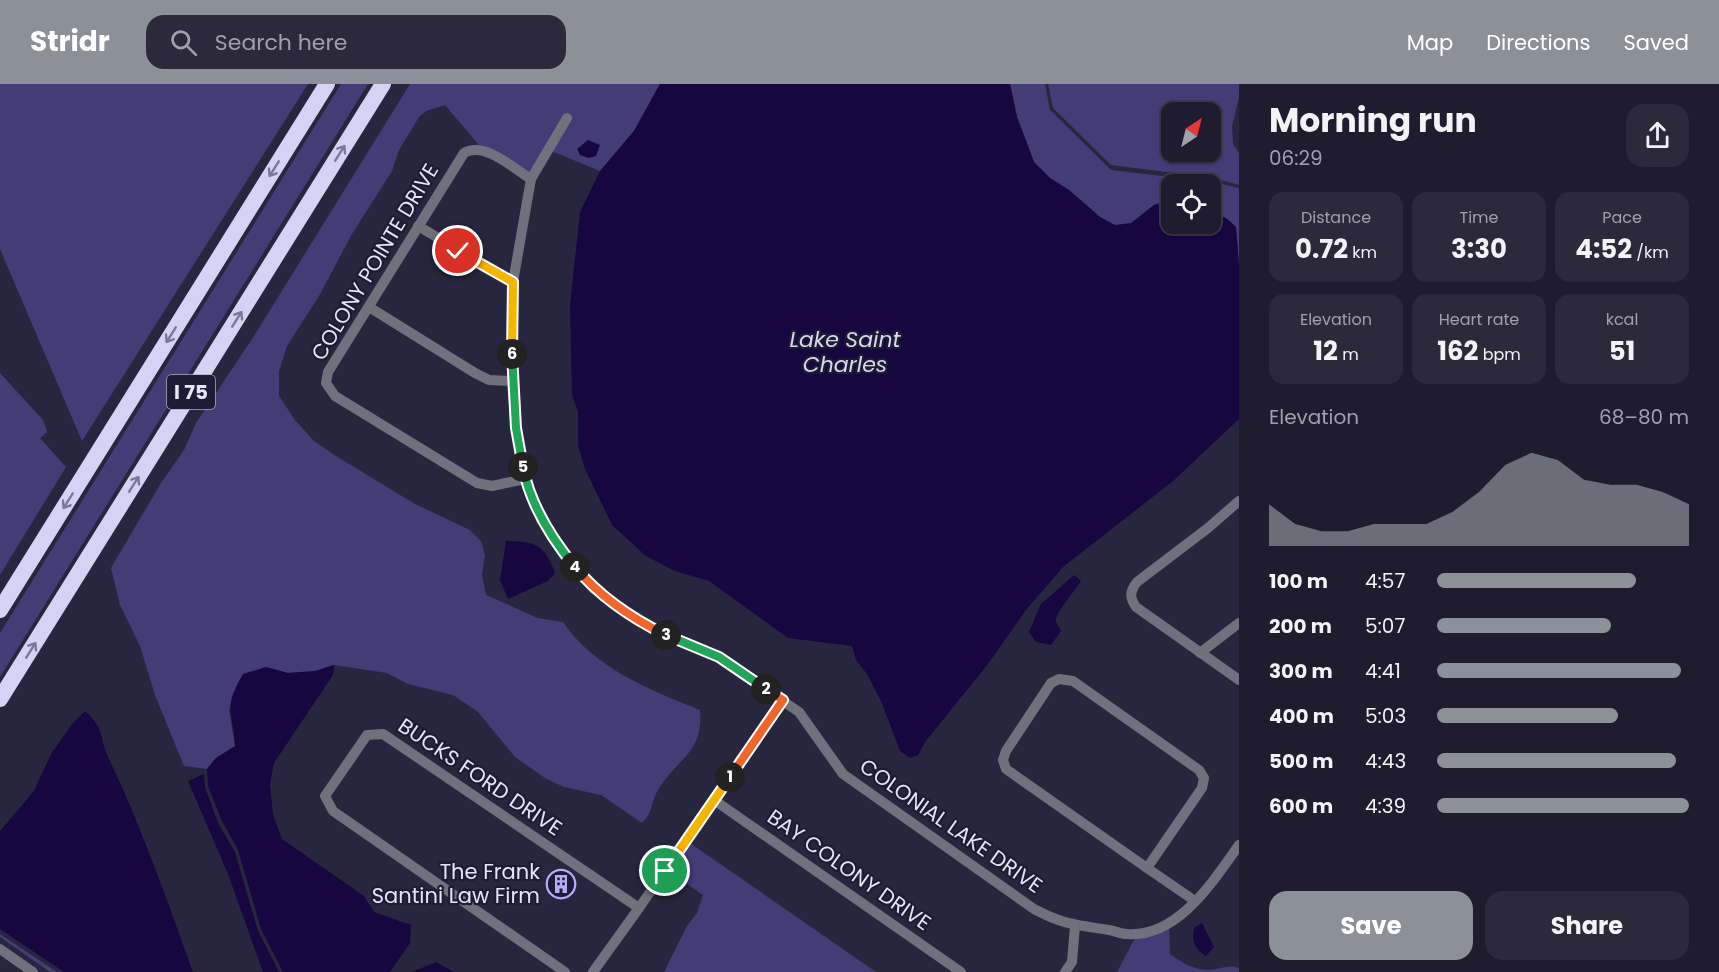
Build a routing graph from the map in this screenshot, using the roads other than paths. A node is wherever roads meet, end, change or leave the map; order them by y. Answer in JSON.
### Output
{"nodes":[{"id":1,"x":327,"y":84,"type":"edge"},
{"id":2,"x":383,"y":84,"type":"edge"},
{"id":3,"x":567,"y":118,"type":"dead end"},
{"id":4,"x":531,"y":179,"type":"junction"},
{"id":5,"x":418,"y":226,"type":"junction"},
{"id":6,"x":513,"y":282,"type":"junction"},
{"id":7,"x":369,"y":307,"type":"junction"},
{"id":8,"x":512,"y":381,"type":"junction"},
{"id":9,"x":525,"y":479,"type":"junction"},
{"id":10,"x":1239,"y":501,"type":"edge"},
{"id":11,"x":0,"y":610,"type":"edge"},
{"id":12,"x":1239,"y":623,"type":"edge"},
{"id":13,"x":1200,"y":653,"type":"junction"},
{"id":14,"x":1239,"y":680,"type":"edge"},
{"id":15,"x":0,"y":699,"type":"edge"},
{"id":16,"x":783,"y":700,"type":"junction"},
{"id":17,"x":714,"y":800,"type":"junction"},
{"id":18,"x":1239,"y":844,"type":"edge"},
{"id":19,"x":1147,"y":868,"type":"junction"},
{"id":20,"x":1195,"y":901,"type":"junction"},
{"id":21,"x":639,"y":909,"type":"junction"},
{"id":22,"x":1075,"y":926,"type":"junction"},
{"id":23,"x":0,"y":950,"type":"edge"},
{"id":24,"x":33,"y":972,"type":"edge"},
{"id":25,"x":565,"y":972,"type":"edge"},
{"id":26,"x":593,"y":972,"type":"edge"},
{"id":27,"x":961,"y":972,"type":"edge"},
{"id":28,"x":1065,"y":972,"type":"edge"}],
"edges":[{"from":1,"to":11,"type":"highway","number":"I 75","one_way":true},
{"from":15,"to":2,"type":"highway","number":"I 75","one_way":true},
{"from":3,"to":4,"type":"street","name":"COLONIAL LAKE DRIVE"},
{"from":4,"to":5,"type":"street","name":"COLONY POINTE DRIVE"},
{"from":4,"to":6,"type":"street","name":"COLONIAL LAKE DRIVE"},
{"from":5,"to":6,"type":"street"},
{"from":5,"to":7,"type":"street","name":"COLONY POINTE DRIVE"},
{"from":6,"to":8,"type":"street","name":"COLONIAL LAKE DRIVE"},
{"from":7,"to":8,"type":"street"},
{"from":7,"to":9,"type":"street","name":"COLONY POINTE DRIVE"},
{"from":8,"to":9,"type":"street","name":"COLONIAL LAKE DRIVE"},
{"from":9,"to":16,"type":"street","name":"COLONIAL LAKE DRIVE"},
{"from":10,"to":13,"type":"street"},
{"from":12,"to":13,"type":"street"},
{"from":13,"to":14,"type":"street"},
{"from":16,"to":17,"type":"street"},
{"from":16,"to":22,"type":"street","name":"COLONIAL LAKE DRIVE"},
{"from":17,"to":21,"type":"street"},
{"from":17,"to":27,"type":"street","name":"BAY COLONY DRIVE"},
{"from":18,"to":20,"type":"street","name":"COLONIAL LAKE DRIVE"},
{"from":19,"to":19,"type":"street"},
{"from":19,"to":20,"type":"street"},
{"from":20,"to":22,"type":"street","name":"COLONIAL LAKE DRIVE"},
{"from":21,"to":25,"type":"street","name":"BUCKS FORD DRIVE"},
{"from":21,"to":26,"type":"street"},
{"from":22,"to":28,"type":"street"},
{"from":23,"to":24,"type":"street"}]}
